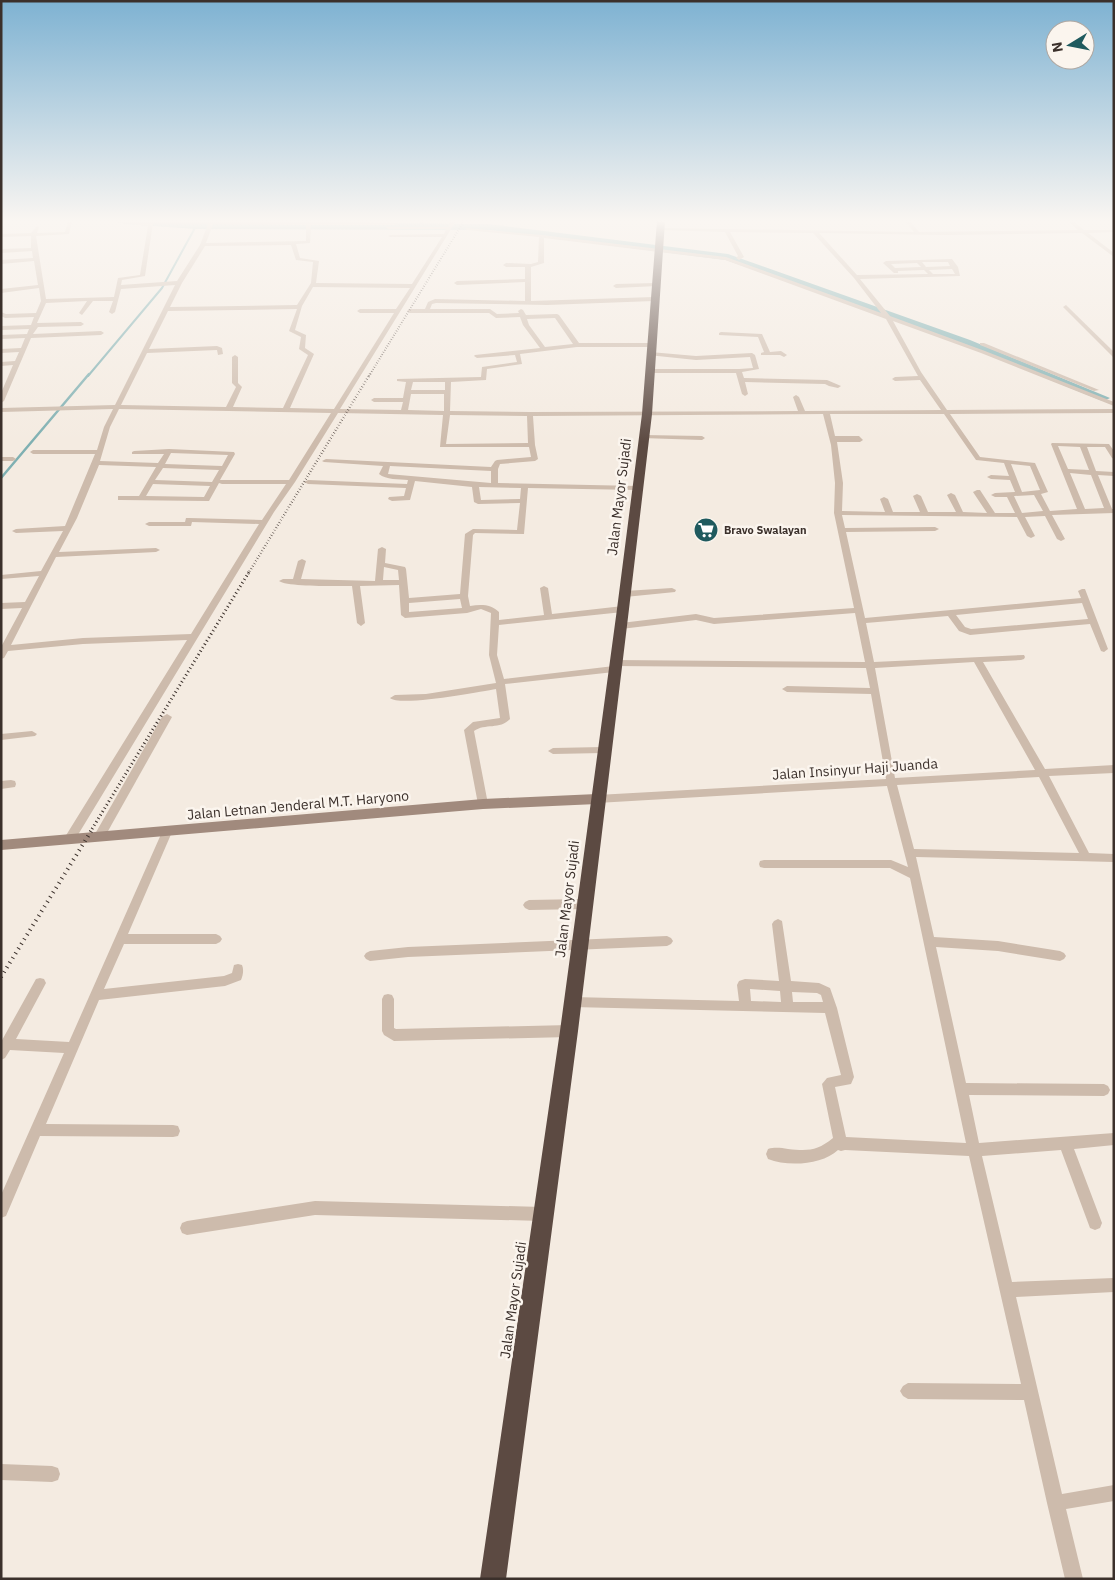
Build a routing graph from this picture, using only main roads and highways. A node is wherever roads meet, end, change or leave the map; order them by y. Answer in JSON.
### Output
{"nodes":[{"id":1,"x":655,"y":295,"type":"edge"},
{"id":2,"x":597,"y":799,"type":"junction"},
{"id":3,"x":1,"y":846,"type":"edge"},
{"id":4,"x":492,"y":1579,"type":"edge"}],
"edges":[{"from":1,"to":2,"type":"highway","name":"Jalan Mayor Sujadi"},
{"from":2,"to":3,"type":"main road","name":"Jalan Letnan Jenderal M.T. Haryono"},
{"from":2,"to":4,"type":"highway","name":"Jalan Mayor Sujadi"}]}
